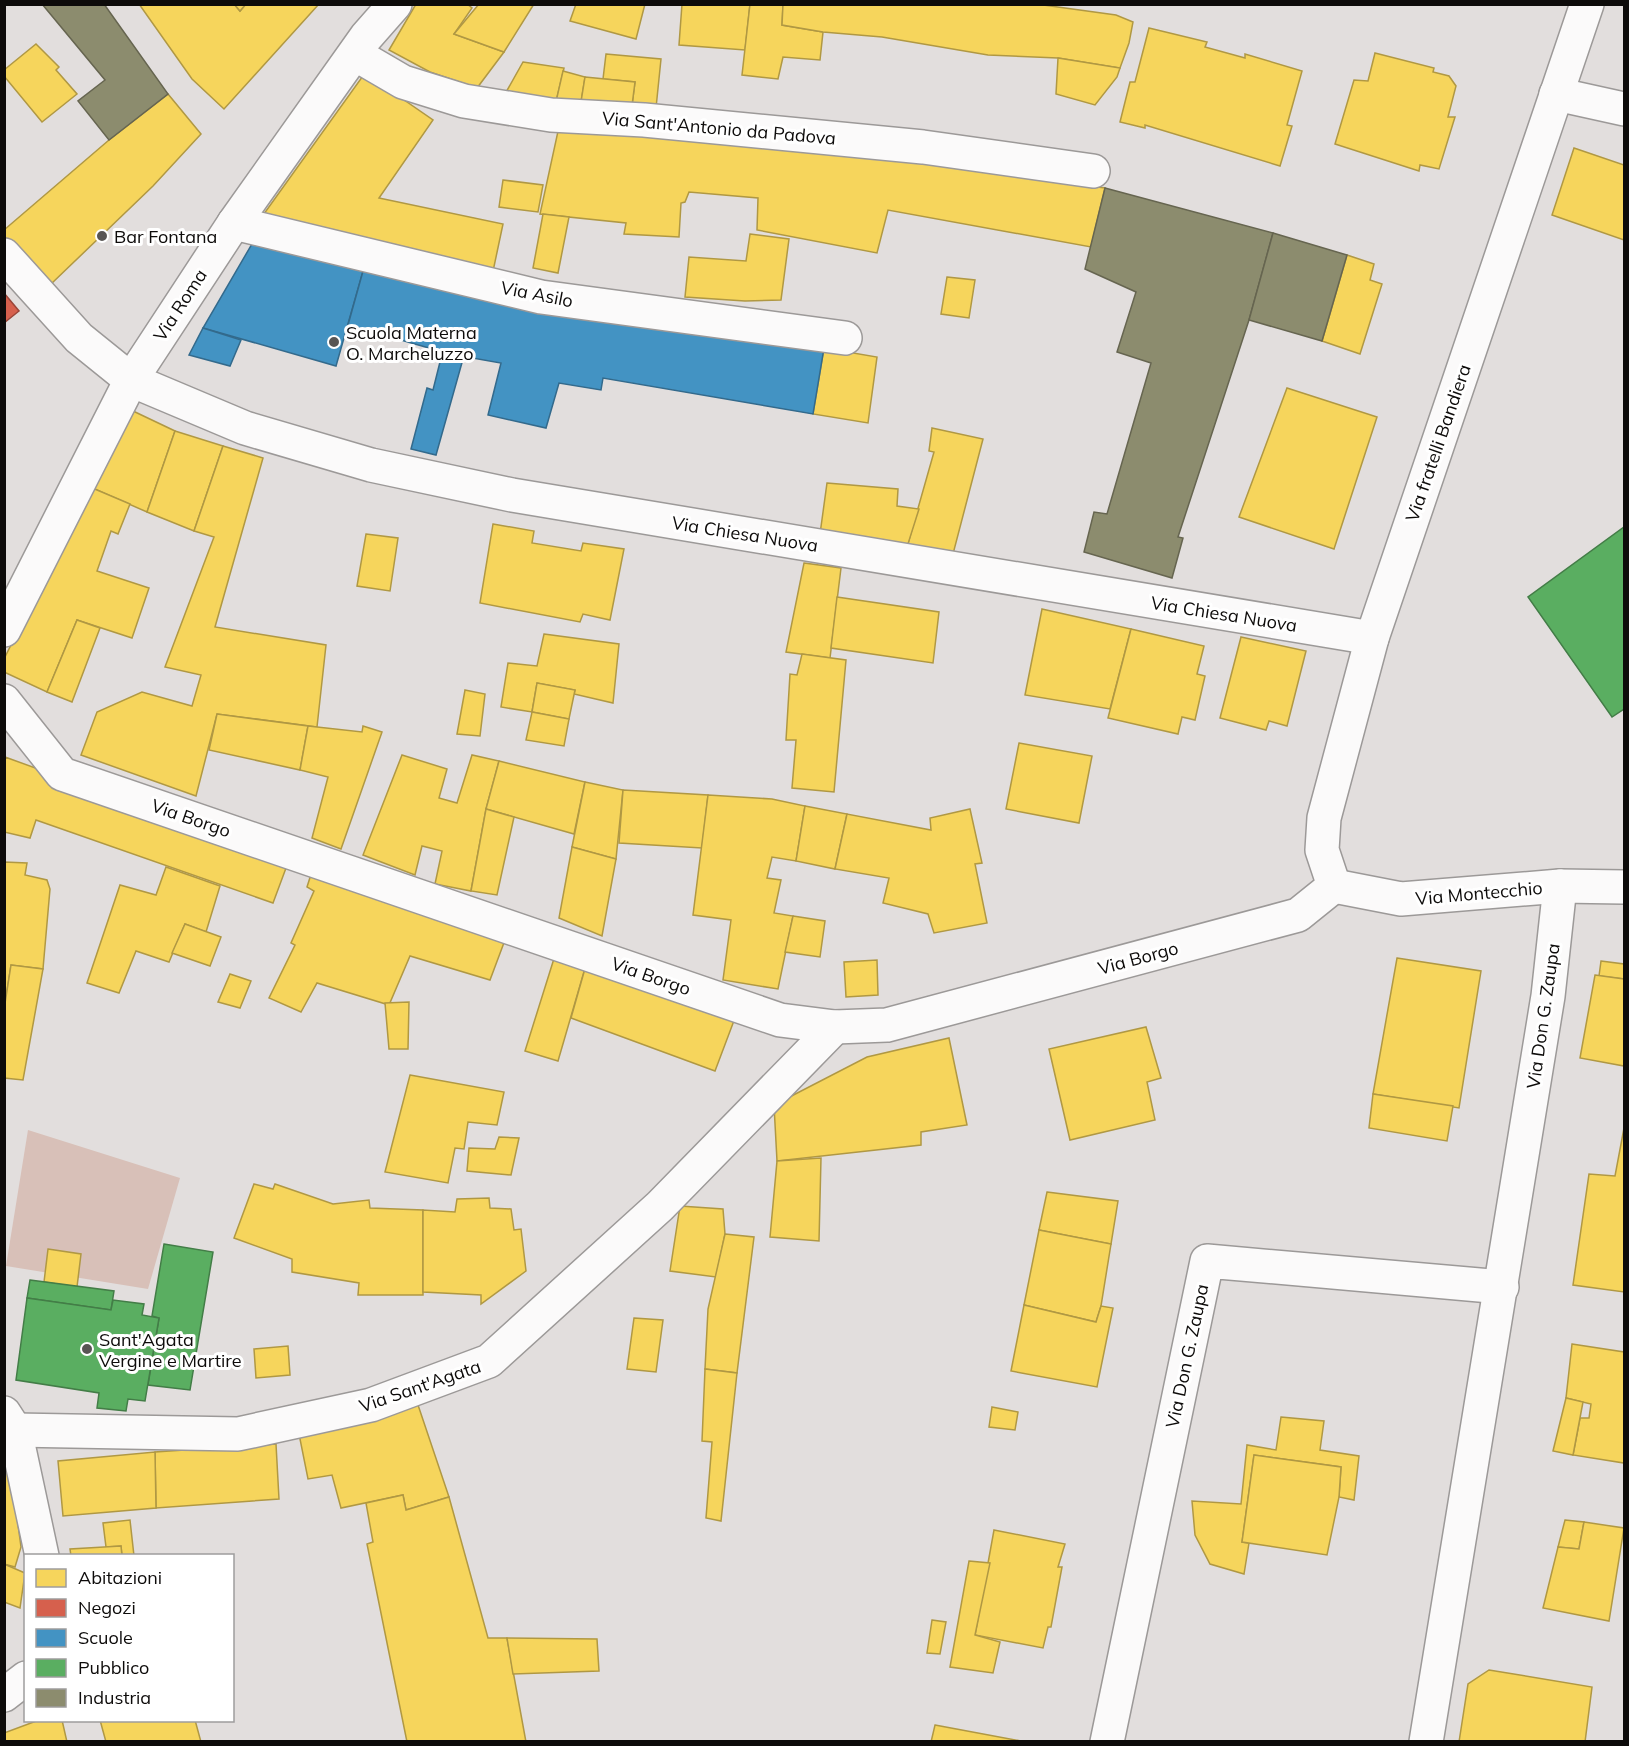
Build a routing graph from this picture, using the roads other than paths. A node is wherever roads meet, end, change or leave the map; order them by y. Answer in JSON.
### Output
{"nodes":[{"id":1,"x":395,"y":4,"type":"edge"},
{"id":2,"x":1587,"y":4,"type":"edge"},
{"id":3,"x":355,"y":54,"type":"junction"},
{"id":4,"x":1556,"y":94,"type":"junction"},
{"id":5,"x":1624,"y":109,"type":"edge"},
{"id":6,"x":1093,"y":171,"type":"dead end"},
{"id":7,"x":234,"y":223,"type":"junction"},
{"id":8,"x":4,"y":255,"type":"edge"},
{"id":9,"x":845,"y":338,"type":"dead end"},
{"id":10,"x":131,"y":380,"type":"junction"},
{"id":11,"x":4,"y":630,"type":"edge"},
{"id":12,"x":1372,"y":638,"type":"junction"},
{"id":13,"x":4,"y":701,"type":"edge"},
{"id":14,"x":1334,"y":886,"type":"junction"},
{"id":15,"x":1560,"y":886,"type":"junction"},
{"id":16,"x":1624,"y":886,"type":"edge"},
{"id":17,"x":835,"y":1027,"type":"junction"},
{"id":18,"x":1502,"y":1287,"type":"junction"},
{"id":19,"x":10,"y":1422,"type":"edge"},
{"id":20,"x":42,"y":1554,"type":"edge"},
{"id":21,"x":24,"y":1680,"type":"edge"},
{"id":22,"x":4,"y":1695,"type":"edge"},
{"id":23,"x":1107,"y":1742,"type":"edge"},
{"id":24,"x":1426,"y":1742,"type":"edge"}],
"edges":[{"from":1,"to":3,"type":"street","name":"Via Roma"},
{"from":2,"to":4,"type":"street","name":"Via fratelli Bandiera"},
{"from":3,"to":6,"type":"street","name":"Via Sant'Antonio da Padova"},
{"from":3,"to":7,"type":"street","name":"Via Roma"},
{"from":4,"to":5,"type":"street"},
{"from":4,"to":12,"type":"street","name":"Via fratelli Bandiera"},
{"from":7,"to":9,"type":"street","name":"Via Asilo"},
{"from":7,"to":10,"type":"street","name":"Via Roma"},
{"from":8,"to":10,"type":"street","name":"Via Chiesa Nuova"},
{"from":10,"to":11,"type":"street","name":"Via Roma"},
{"from":10,"to":12,"type":"street","name":"Via Chiesa Nuova"},
{"from":12,"to":14,"type":"street","name":"Via fratelli Bandiera"},
{"from":13,"to":17,"type":"street","name":"Via Borgo"},
{"from":14,"to":15,"type":"street","name":"Via Montecchio"},
{"from":14,"to":17,"type":"street","name":"Via Borgo"},
{"from":15,"to":16,"type":"street","name":"Via Montecchio"},
{"from":15,"to":18,"type":"street","name":"Via Don G. Zaupa"},
{"from":17,"to":19,"type":"street","name":"Via Sant'Agata"},
{"from":18,"to":23,"type":"street","name":"Via Don G. Zaupa"},
{"from":18,"to":24,"type":"street","name":"Via Don G. Zaupa"},
{"from":19,"to":20,"type":"street"},
{"from":21,"to":22,"type":"street"}]}
